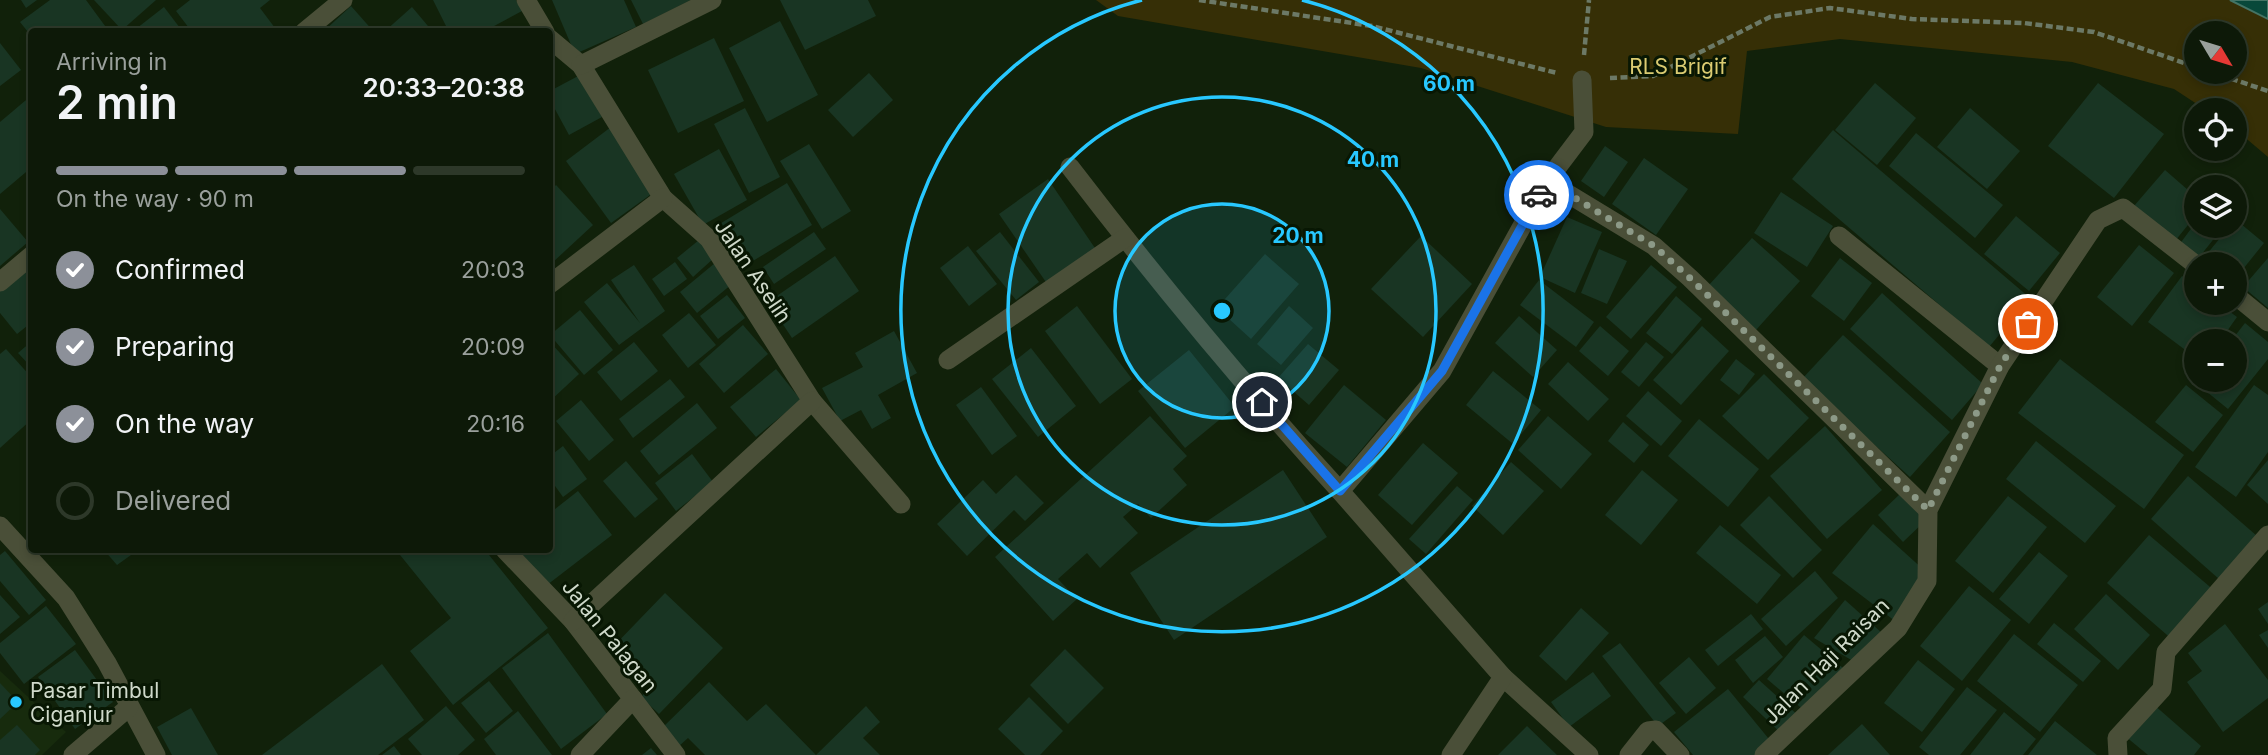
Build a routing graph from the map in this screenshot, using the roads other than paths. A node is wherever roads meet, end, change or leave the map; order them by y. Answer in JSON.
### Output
{"nodes":[{"id":1,"x":343,"y":0,"type":"edge"},
{"id":2,"x":526,"y":0,"type":"edge"},
{"id":3,"x":712,"y":0,"type":"edge"},
{"id":4,"x":309,"y":28,"type":"edge"},
{"id":5,"x":543,"y":28,"type":"edge"},
{"id":6,"x":553,"y":42,"type":"edge"},
{"id":7,"x":581,"y":65,"type":"junction"},
{"id":8,"x":1582,"y":80,"type":"road end"},
{"id":9,"x":1070,"y":167,"type":"dead end"},
{"id":10,"x":1547,"y":181,"type":"junction"},
{"id":11,"x":663,"y":198,"type":"junction"},
{"id":12,"x":1839,"y":236,"type":"dead end"},
{"id":13,"x":1125,"y":238,"type":"junction"},
{"id":14,"x":2184,"y":256,"type":"edge"},
{"id":15,"x":28,"y":258,"type":"edge"},
{"id":16,"x":0,"y":282,"type":"edge"},
{"id":17,"x":553,"y":282,"type":"edge"},
{"id":18,"x":2247,"y":304,"type":"edge"},
{"id":19,"x":2268,"y":321,"type":"edge"},
{"id":20,"x":948,"y":360,"type":"dead end"},
{"id":21,"x":2000,"y":366,"type":"junction"},
{"id":22,"x":812,"y":401,"type":"junction"},
{"id":23,"x":1340,"y":491,"type":"junction"},
{"id":24,"x":901,"y":504,"type":"dead end"},
{"id":25,"x":1928,"y":510,"type":"junction"},
{"id":26,"x":0,"y":526,"type":"edge"},
{"id":27,"x":2268,"y":535,"type":"edge"},
{"id":28,"x":508,"y":553,"type":"edge"},
{"id":29,"x":573,"y":621,"type":"junction"},
{"id":30,"x":1503,"y":677,"type":"junction"},
{"id":31,"x":633,"y":699,"type":"junction"},
{"id":32,"x":129,"y":707,"type":"junction"},
{"id":33,"x":73,"y":755,"type":"edge"},
{"id":34,"x":156,"y":755,"type":"edge"},
{"id":35,"x":580,"y":755,"type":"edge"},
{"id":36,"x":676,"y":755,"type":"edge"},
{"id":37,"x":1451,"y":755,"type":"edge"},
{"id":38,"x":1589,"y":755,"type":"edge"},
{"id":39,"x":1629,"y":755,"type":"edge"},
{"id":40,"x":1680,"y":755,"type":"edge"},
{"id":41,"x":1764,"y":755,"type":"edge"},
{"id":42,"x":2118,"y":755,"type":"edge"}],
"edges":[{"from":1,"to":4,"type":"street"},
{"from":2,"to":5,"type":"street"},
{"from":3,"to":7,"type":"street"},
{"from":6,"to":7,"type":"street","name":"Jalan Aselih"},
{"from":7,"to":11,"type":"street","name":"Jalan Aselih"},
{"from":8,"to":10,"type":"street"},
{"from":9,"to":13,"type":"street"},
{"from":10,"to":23,"type":"street"},
{"from":10,"to":25,"type":"street"},
{"from":11,"to":17,"type":"street"},
{"from":11,"to":22,"type":"street","name":"Jalan Aselih"},
{"from":12,"to":21,"type":"street"},
{"from":13,"to":20,"type":"street"},
{"from":13,"to":23,"type":"street"},
{"from":14,"to":21,"type":"street","name":"Jalan Haji Raisan"},
{"from":15,"to":16,"type":"street"},
{"from":18,"to":19,"type":"street"},
{"from":21,"to":25,"type":"street","name":"Jalan Haji Raisan"},
{"from":22,"to":24,"type":"street","name":"Jalan Aselih"},
{"from":22,"to":29,"type":"street"},
{"from":23,"to":30,"type":"street"},
{"from":25,"to":41,"type":"street","name":"Jalan Haji Raisan"},
{"from":26,"to":32,"type":"street"},
{"from":27,"to":42,"type":"street"},
{"from":28,"to":29,"type":"street","name":"Jalan Palagan"},
{"from":29,"to":31,"type":"street","name":"Jalan Palagan"},
{"from":30,"to":37,"type":"street"},
{"from":30,"to":38,"type":"street"},
{"from":31,"to":35,"type":"street"},
{"from":31,"to":36,"type":"street","name":"Jalan Palagan"},
{"from":32,"to":33,"type":"street"},
{"from":32,"to":34,"type":"street"},
{"from":39,"to":40,"type":"street"}]}
